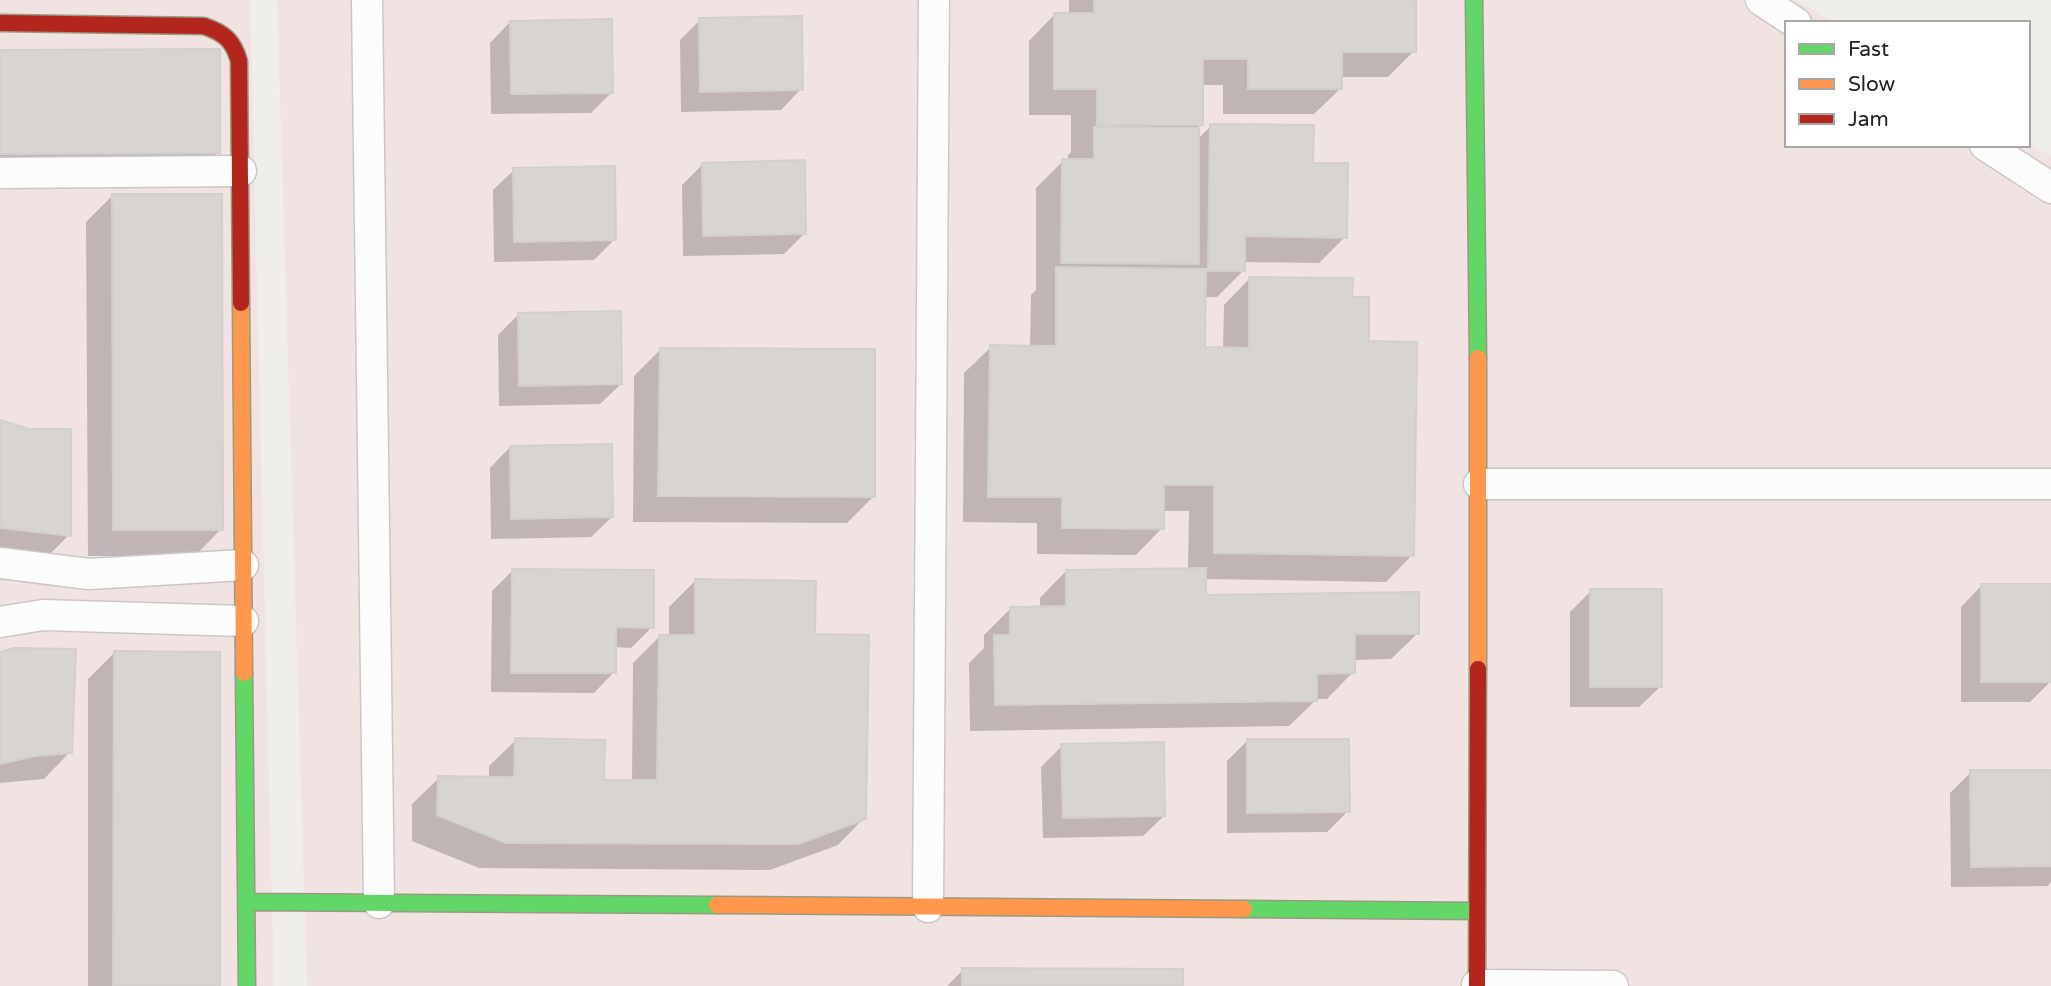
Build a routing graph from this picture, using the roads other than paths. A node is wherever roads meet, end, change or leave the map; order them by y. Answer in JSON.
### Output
{"nodes":[{"id":1,"x":367,"y":0,"type":"edge"},
{"id":2,"x":934,"y":0,"type":"edge"},
{"id":3,"x":1474,"y":0,"type":"edge"},
{"id":4,"x":1761,"y":0,"type":"edge"},
{"id":5,"x":1793,"y":21,"type":"edge"},
{"id":6,"x":0,"y":23,"type":"edge"},
{"id":7,"x":1989,"y":147,"type":"edge"},
{"id":8,"x":241,"y":171,"type":"junction"},
{"id":9,"x":0,"y":173,"type":"edge"},
{"id":10,"x":2051,"y":188,"type":"edge"},
{"id":11,"x":1479,"y":484,"type":"junction"},
{"id":12,"x":2051,"y":484,"type":"edge"},
{"id":13,"x":0,"y":564,"type":"edge"},
{"id":14,"x":243,"y":565,"type":"junction"},
{"id":15,"x":243,"y":621,"type":"junction"},
{"id":16,"x":0,"y":622,"type":"edge"},
{"id":17,"x":248,"y":902,"type":"junction"},
{"id":18,"x":379,"y":903,"type":"junction"},
{"id":19,"x":928,"y":907,"type":"junction"},
{"id":20,"x":1476,"y":911,"type":"junction"},
{"id":21,"x":1477,"y":985,"type":"edge"},
{"id":22,"x":247,"y":986,"type":"edge"},
{"id":23,"x":1613,"y":986,"type":"edge"}],
"edges":[{"from":1,"to":18,"type":"street"},
{"from":2,"to":19,"type":"street"},
{"from":3,"to":11,"type":"street"},
{"from":4,"to":5,"type":"street"},
{"from":6,"to":8,"type":"street"},
{"from":7,"to":10,"type":"street"},
{"from":8,"to":9,"type":"street"},
{"from":8,"to":14,"type":"street"},
{"from":11,"to":12,"type":"street"},
{"from":11,"to":20,"type":"street"},
{"from":13,"to":14,"type":"street"},
{"from":14,"to":15,"type":"street"},
{"from":15,"to":16,"type":"street"},
{"from":15,"to":17,"type":"street"},
{"from":17,"to":18,"type":"street"},
{"from":17,"to":22,"type":"street"},
{"from":18,"to":19,"type":"street"},
{"from":19,"to":20,"type":"street"},
{"from":20,"to":21,"type":"street"},
{"from":21,"to":23,"type":"street"}]}
